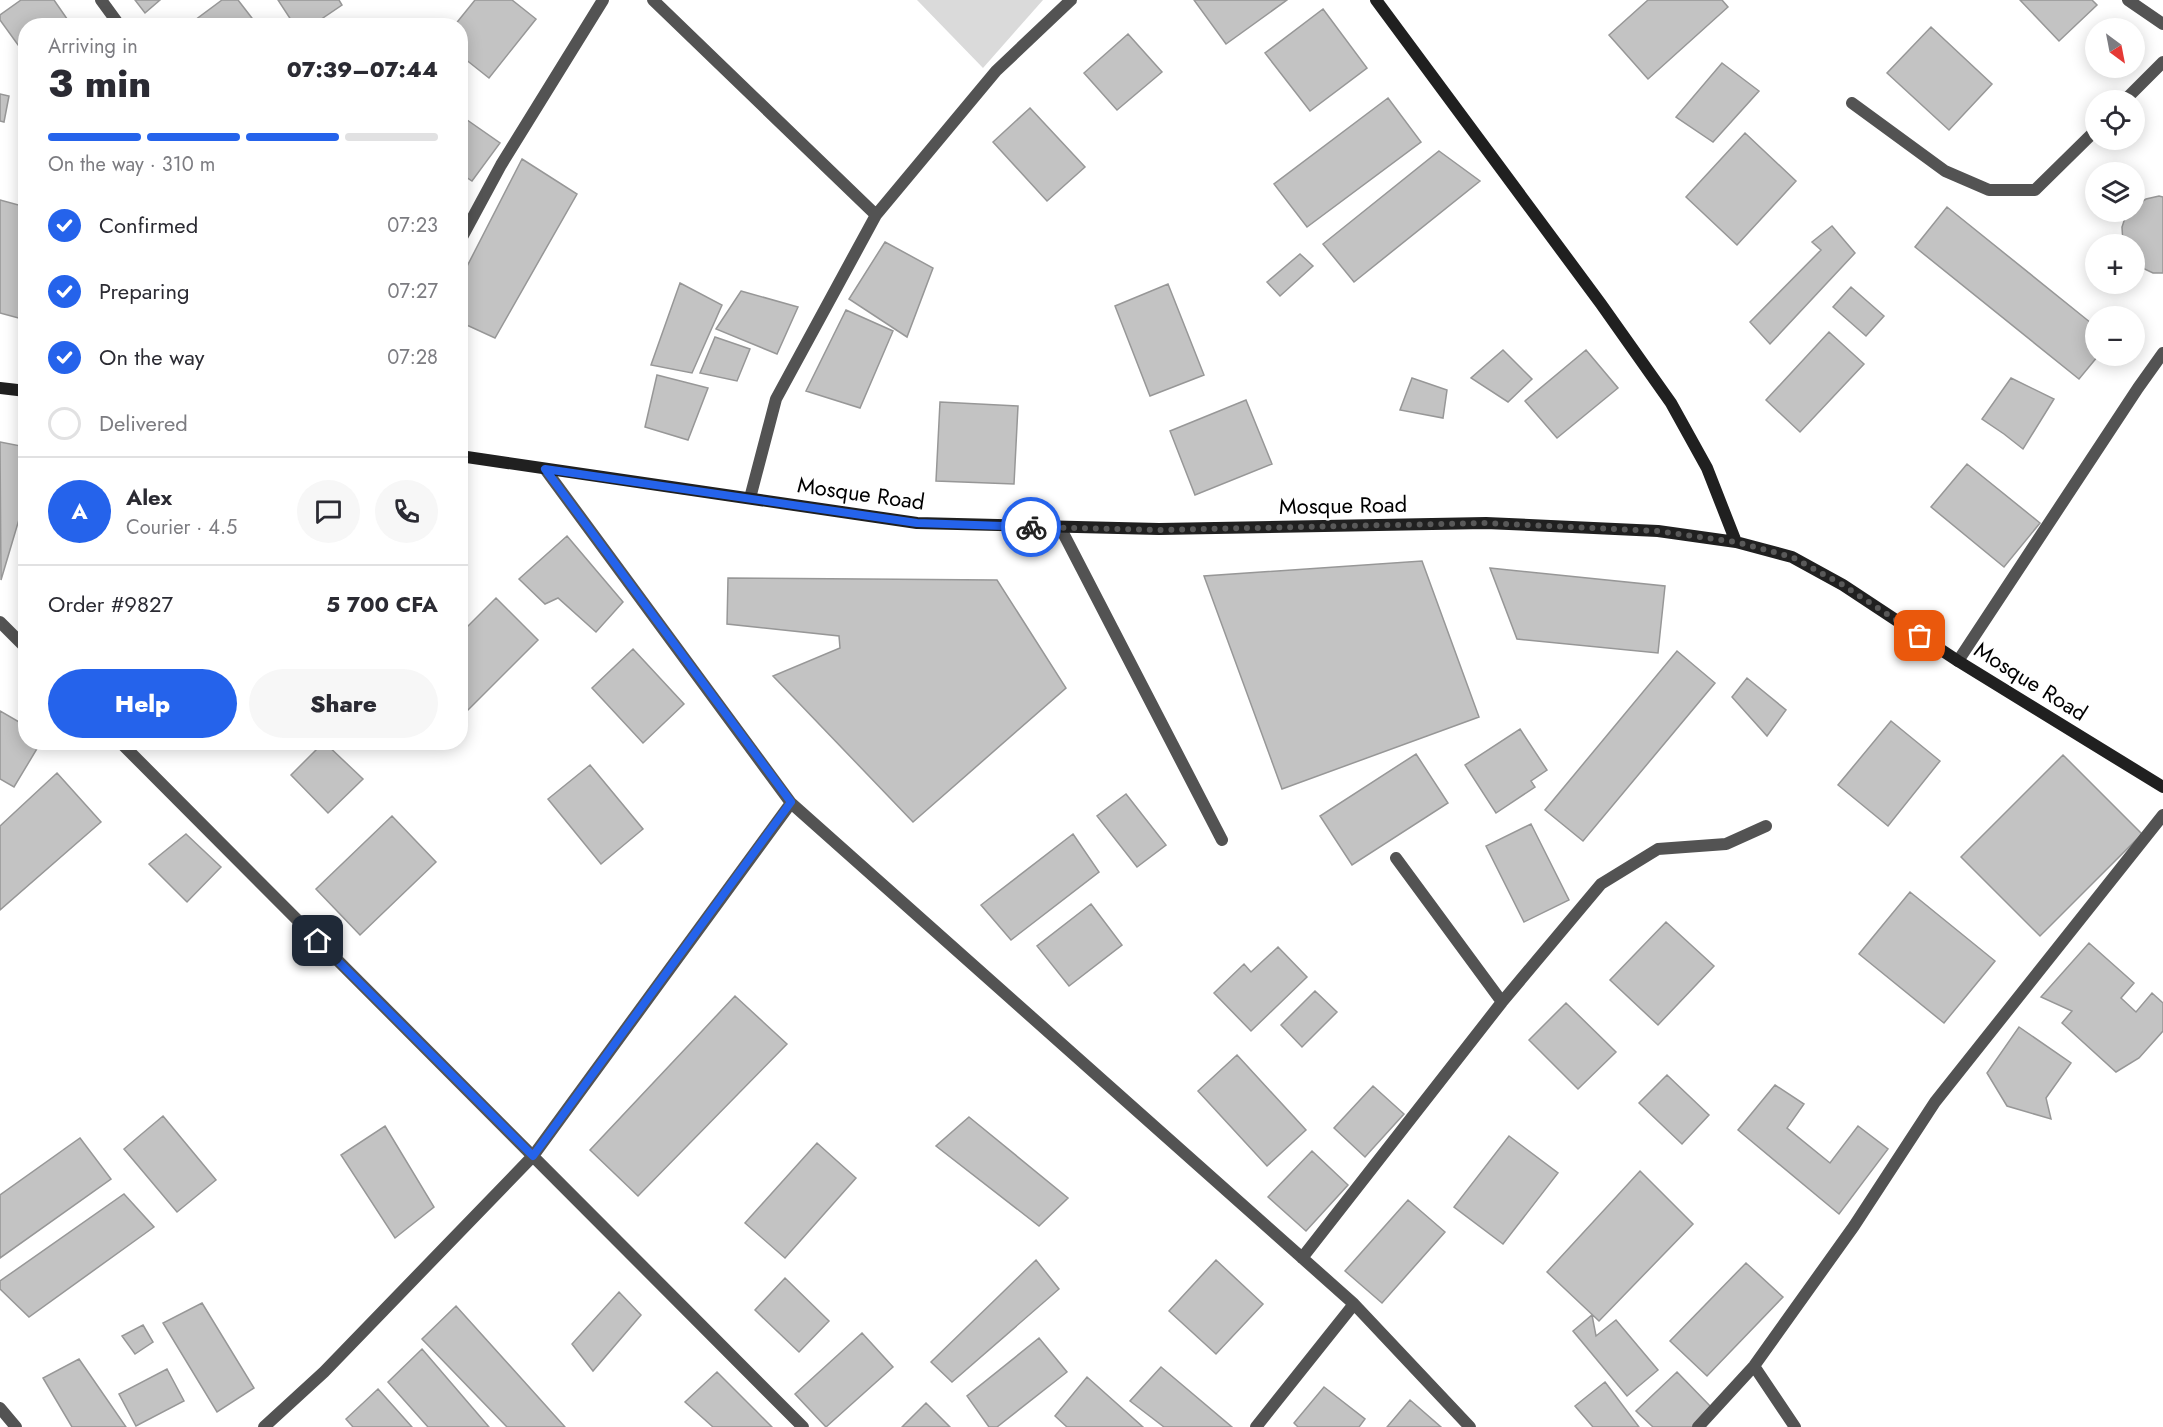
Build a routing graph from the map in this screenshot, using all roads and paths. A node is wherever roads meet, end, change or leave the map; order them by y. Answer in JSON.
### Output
{"nodes":[{"id":1,"x":101,"y":0,"type":"edge"},
{"id":2,"x":603,"y":0,"type":"edge"},
{"id":3,"x":653,"y":0,"type":"edge"},
{"id":4,"x":1071,"y":0,"type":"edge"},
{"id":5,"x":1377,"y":0,"type":"edge"},
{"id":6,"x":2128,"y":0,"type":"edge"},
{"id":7,"x":114,"y":18,"type":"edge"},
{"id":8,"x":2163,"y":24,"type":"edge"},
{"id":9,"x":2163,"y":62,"type":"edge"},
{"id":10,"x":2135,"y":90,"type":"edge"},
{"id":11,"x":1852,"y":103,"type":"dead end"},
{"id":12,"x":2085,"y":141,"type":"edge"},
{"id":13,"x":876,"y":215,"type":"junction"},
{"id":14,"x":468,"y":226,"type":"edge"},
{"id":15,"x":2163,"y":353,"type":"edge"},
{"id":16,"x":0,"y":388,"type":"edge"},
{"id":17,"x":18,"y":390,"type":"edge"},
{"id":18,"x":468,"y":457,"type":"edge"},
{"id":19,"x":545,"y":469,"type":"junction"},
{"id":20,"x":750,"y":498,"type":"junction"},
{"id":21,"x":1060,"y":528,"type":"junction"},
{"id":22,"x":1736,"y":542,"type":"junction"},
{"id":23,"x":0,"y":622,"type":"edge"},
{"id":24,"x":18,"y":640,"type":"edge"},
{"id":25,"x":1958,"y":661,"type":"junction"},
{"id":26,"x":128,"y":750,"type":"edge"},
{"id":27,"x":2163,"y":787,"type":"edge"},
{"id":28,"x":791,"y":802,"type":"junction"},
{"id":29,"x":2163,"y":815,"type":"edge"},
{"id":30,"x":1766,"y":826,"type":"dead end"},
{"id":31,"x":1222,"y":840,"type":"dead end"},
{"id":32,"x":1396,"y":858,"type":"dead end"},
{"id":33,"x":1502,"y":1002,"type":"junction"},
{"id":34,"x":533,"y":1156,"type":"junction"},
{"id":35,"x":1302,"y":1258,"type":"junction"},
{"id":36,"x":1354,"y":1304,"type":"junction"},
{"id":37,"x":1754,"y":1366,"type":"junction"},
{"id":38,"x":0,"y":1408,"type":"edge"},
{"id":39,"x":16,"y":1427,"type":"edge"},
{"id":40,"x":264,"y":1427,"type":"edge"},
{"id":41,"x":803,"y":1427,"type":"edge"},
{"id":42,"x":1256,"y":1427,"type":"edge"},
{"id":43,"x":1470,"y":1427,"type":"edge"},
{"id":44,"x":1698,"y":1427,"type":"edge"},
{"id":45,"x":1794,"y":1427,"type":"edge"}],
"edges":[{"from":1,"to":7,"type":"street"},
{"from":2,"to":14,"type":"street"},
{"from":3,"to":13,"type":"street"},
{"from":4,"to":13,"type":"street"},
{"from":5,"to":22,"type":"street"},
{"from":6,"to":8,"type":"street"},
{"from":9,"to":10,"type":"street"},
{"from":11,"to":12,"type":"street"},
{"from":13,"to":20,"type":"street"},
{"from":15,"to":25,"type":"street"},
{"from":16,"to":17,"type":"street"},
{"from":18,"to":19,"type":"street","name":"Mosque Road"},
{"from":19,"to":20,"type":"street","name":"Mosque Road"},
{"from":19,"to":28,"type":"street"},
{"from":20,"to":21,"type":"street","name":"Mosque Road"},
{"from":21,"to":22,"type":"street","name":"Mosque Road"},
{"from":21,"to":31,"type":"street"},
{"from":22,"to":25,"type":"street","name":"Mosque Road"},
{"from":23,"to":24,"type":"street"},
{"from":25,"to":27,"type":"street","name":"Mosque Road"},
{"from":26,"to":34,"type":"street"},
{"from":28,"to":34,"type":"street"},
{"from":28,"to":35,"type":"street"},
{"from":29,"to":37,"type":"street"},
{"from":30,"to":33,"type":"street"},
{"from":32,"to":33,"type":"street"},
{"from":33,"to":35,"type":"street"},
{"from":34,"to":40,"type":"street"},
{"from":34,"to":41,"type":"street"},
{"from":35,"to":36,"type":"street"},
{"from":36,"to":42,"type":"street"},
{"from":36,"to":43,"type":"street"},
{"from":37,"to":44,"type":"street"},
{"from":37,"to":45,"type":"street"},
{"from":38,"to":39,"type":"street"}]}
